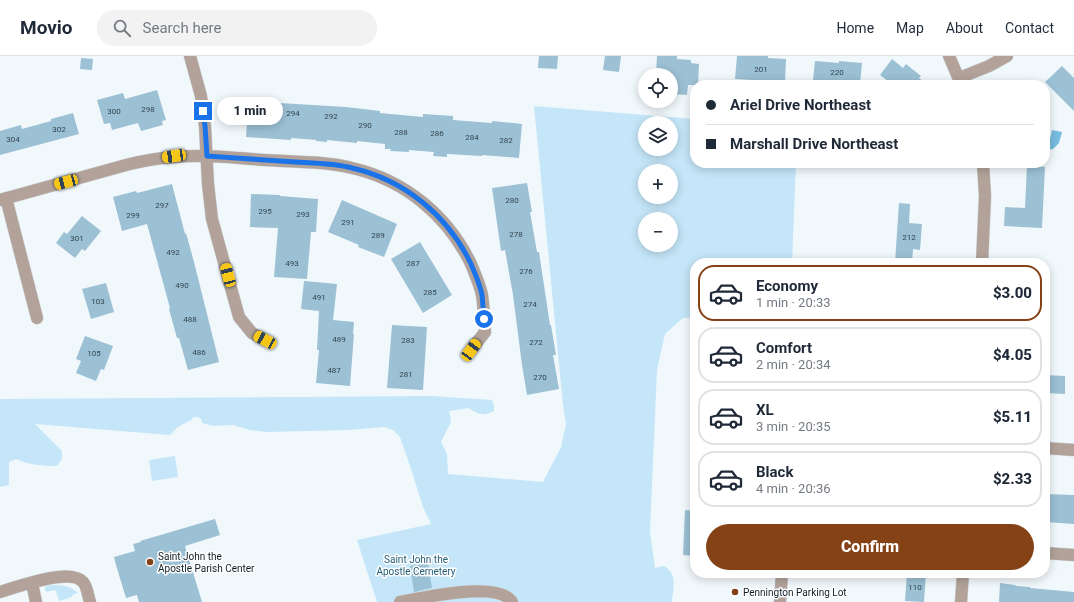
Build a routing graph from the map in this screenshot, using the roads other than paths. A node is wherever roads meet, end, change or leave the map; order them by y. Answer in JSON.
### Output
{"nodes":[{"id":1,"x":190,"y":56,"type":"edge"},
{"id":2,"x":949,"y":56,"type":"edge"},
{"id":3,"x":1007,"y":56,"type":"edge"},
{"id":4,"x":959,"y":80,"type":"edge"},
{"id":5,"x":964,"y":80,"type":"edge"},
{"id":6,"x":207,"y":156,"type":"junction"},
{"id":7,"x":983,"y":168,"type":"edge"},
{"id":8,"x":3,"y":199,"type":"edge"},
{"id":9,"x":982,"y":258,"type":"edge"},
{"id":10,"x":37,"y":318,"type":"dead end"},
{"id":11,"x":265,"y":340,"type":"dead end"},
{"id":12,"x":471,"y":350,"type":"dead end"},
{"id":13,"x":1050,"y":448,"type":"edge"},
{"id":14,"x":1074,"y":450,"type":"edge"},
{"id":15,"x":1050,"y":553,"type":"edge"},
{"id":16,"x":1074,"y":555,"type":"edge"},
{"id":17,"x":782,"y":578,"type":"edge"},
{"id":18,"x":963,"y":578,"type":"edge"},
{"id":19,"x":32,"y":583,"type":"junction"},
{"id":20,"x":0,"y":592,"type":"edge"},
{"id":21,"x":36,"y":602,"type":"edge"},
{"id":22,"x":90,"y":602,"type":"edge"},
{"id":23,"x":400,"y":602,"type":"edge"},
{"id":24,"x":512,"y":602,"type":"edge"},
{"id":25,"x":780,"y":602,"type":"edge"},
{"id":26,"x":962,"y":602,"type":"edge"}],
"edges":[{"from":1,"to":6,"type":"street"},
{"from":2,"to":4,"type":"street"},
{"from":3,"to":5,"type":"street"},
{"from":6,"to":8,"type":"street"},
{"from":6,"to":11,"type":"street"},
{"from":6,"to":12,"type":"street"},
{"from":7,"to":9,"type":"street"},
{"from":8,"to":10,"type":"street"},
{"from":13,"to":14,"type":"street"},
{"from":15,"to":16,"type":"street"},
{"from":17,"to":25,"type":"street"},
{"from":18,"to":26,"type":"street"},
{"from":19,"to":20,"type":"street"},
{"from":19,"to":21,"type":"street"},
{"from":19,"to":22,"type":"street"},
{"from":23,"to":24,"type":"street"}]}
